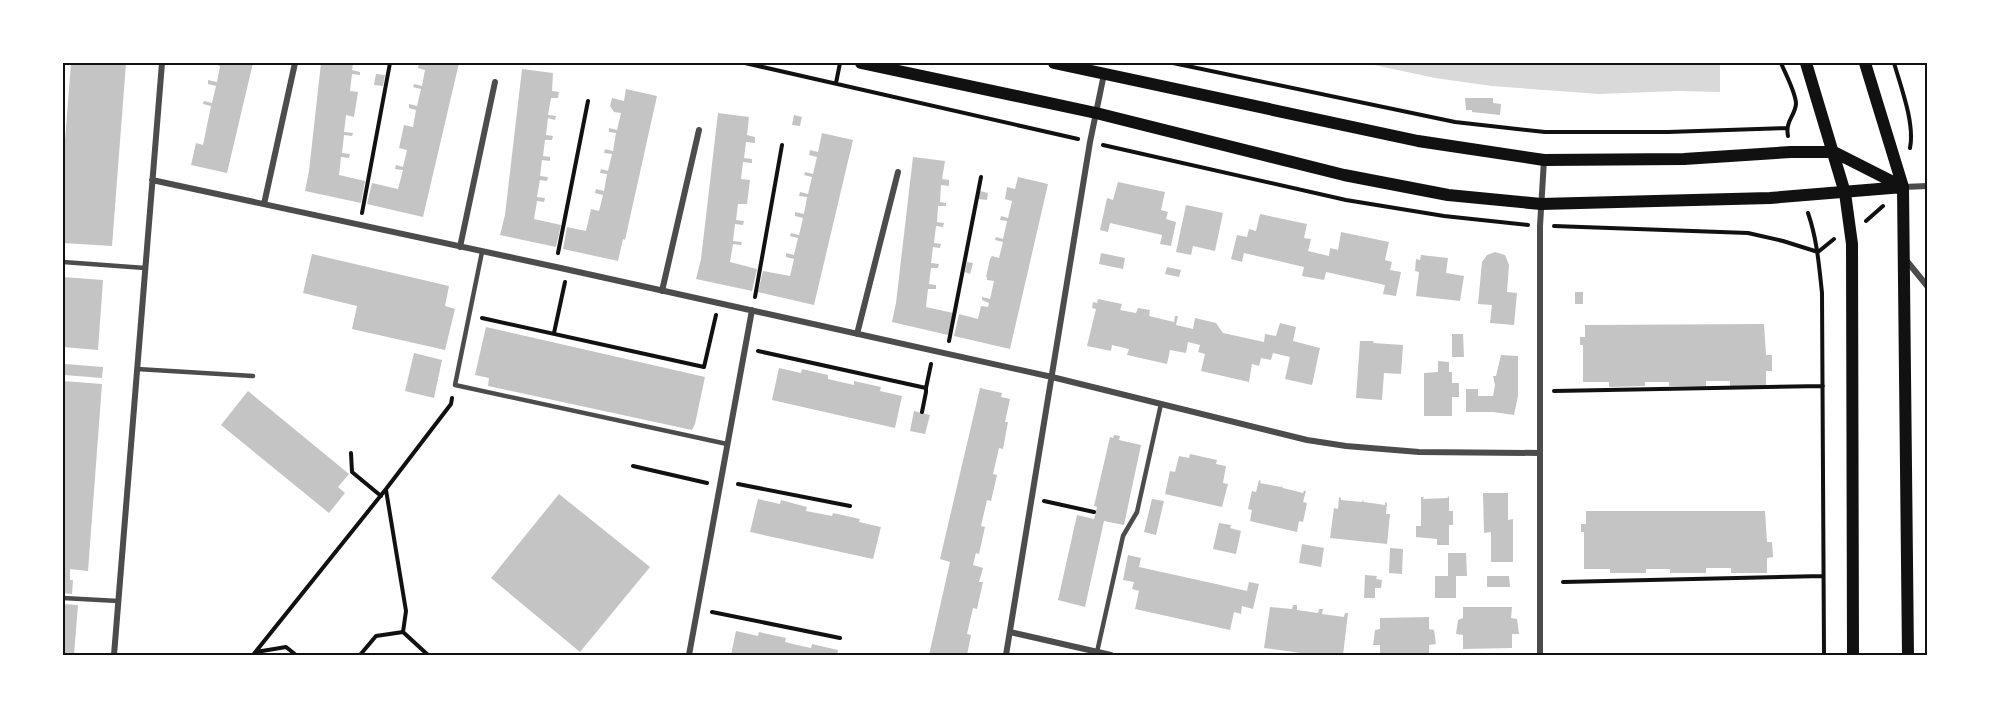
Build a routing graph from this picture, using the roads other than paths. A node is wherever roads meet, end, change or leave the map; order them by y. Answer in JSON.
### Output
{"nodes":[{"id":1,"x":162,"y":63,"type":"edge"},
{"id":2,"x":295,"y":63,"type":"edge"},
{"id":3,"x":861,"y":63,"type":"edge"},
{"id":4,"x":1054,"y":63,"type":"edge"},
{"id":5,"x":1806,"y":63,"type":"edge"},
{"id":6,"x":1865,"y":63,"type":"edge"},
{"id":7,"x":1104,"y":74,"type":"junction"},
{"id":8,"x":495,"y":82,"type":"dead end"},
{"id":9,"x":1096,"y":114,"type":"junction"},
{"id":10,"x":699,"y":130,"type":"dead end"},
{"id":11,"x":1834,"y":152,"type":"junction"},
{"id":12,"x":1544,"y":160,"type":"junction"},
{"id":13,"x":898,"y":172,"type":"dead end"},
{"id":14,"x":152,"y":180,"type":"junction"},
{"id":15,"x":1928,"y":186,"type":"edge"},
{"id":16,"x":1903,"y":188,"type":"junction"},
{"id":17,"x":1845,"y":193,"type":"junction"},
{"id":18,"x":264,"y":204,"type":"junction"},
{"id":19,"x":1541,"y":204,"type":"junction"},
{"id":20,"x":460,"y":247,"type":"junction"},
{"id":21,"x":482,"y":252,"type":"junction"},
{"id":22,"x":1904,"y":257,"type":"junction"},
{"id":23,"x":63,"y":262,"type":"edge"},
{"id":24,"x":145,"y":268,"type":"junction"},
{"id":25,"x":1928,"y":287,"type":"edge"},
{"id":26,"x":662,"y":291,"type":"junction"},
{"id":27,"x":752,"y":310,"type":"junction"},
{"id":28,"x":857,"y":334,"type":"junction"},
{"id":29,"x":137,"y":369,"type":"junction"},
{"id":30,"x":253,"y":376,"type":"dead end"},
{"id":31,"x":1052,"y":377,"type":"junction"},
{"id":32,"x":1161,"y":404,"type":"junction"},
{"id":33,"x":727,"y":444,"type":"junction"},
{"id":34,"x":1540,"y":453,"type":"junction"},
{"id":35,"x":63,"y":598,"type":"edge"},
{"id":36,"x":118,"y":601,"type":"junction"},
{"id":37,"x":1010,"y":632,"type":"junction"},
{"id":38,"x":1097,"y":652,"type":"junction"},
{"id":39,"x":114,"y":655,"type":"edge"},
{"id":40,"x":689,"y":655,"type":"edge"},
{"id":41,"x":1006,"y":655,"type":"edge"},
{"id":42,"x":1111,"y":655,"type":"edge"},
{"id":43,"x":1540,"y":655,"type":"edge"},
{"id":44,"x":1853,"y":655,"type":"edge"},
{"id":45,"x":1908,"y":655,"type":"edge"}],
"edges":[{"from":1,"to":14,"type":"street"},
{"from":2,"to":18,"type":"street"},
{"from":3,"to":9,"type":"main road"},
{"from":4,"to":7,"type":"main road"},
{"from":5,"to":11,"type":"main road"},
{"from":6,"to":16,"type":"main road"},
{"from":7,"to":9,"type":"street"},
{"from":7,"to":12,"type":"main road"},
{"from":8,"to":20,"type":"street"},
{"from":9,"to":19,"type":"main road"},
{"from":9,"to":31,"type":"street"},
{"from":10,"to":26,"type":"street"},
{"from":11,"to":12,"type":"main road"},
{"from":11,"to":16,"type":"main road"},
{"from":11,"to":17,"type":"main road"},
{"from":12,"to":19,"type":"street"},
{"from":13,"to":28,"type":"street"},
{"from":14,"to":18,"type":"street"},
{"from":14,"to":24,"type":"street"},
{"from":15,"to":16,"type":"street"},
{"from":16,"to":17,"type":"main road"},
{"from":16,"to":22,"type":"main road"},
{"from":17,"to":19,"type":"main road"},
{"from":17,"to":44,"type":"main road"},
{"from":18,"to":20,"type":"street"},
{"from":19,"to":34,"type":"street"},
{"from":20,"to":21,"type":"street"},
{"from":21,"to":26,"type":"street"},
{"from":21,"to":33,"type":"lane"},
{"from":22,"to":25,"type":"street"},
{"from":22,"to":45,"type":"main road"},
{"from":23,"to":24,"type":"lane"},
{"from":24,"to":29,"type":"street"},
{"from":26,"to":27,"type":"street"},
{"from":27,"to":28,"type":"street"},
{"from":27,"to":33,"type":"street"},
{"from":28,"to":31,"type":"street"},
{"from":29,"to":30,"type":"lane"},
{"from":29,"to":36,"type":"street"},
{"from":31,"to":32,"type":"street"},
{"from":31,"to":37,"type":"street"},
{"from":32,"to":34,"type":"street"},
{"from":32,"to":38,"type":"lane"},
{"from":33,"to":40,"type":"street"},
{"from":34,"to":43,"type":"street"},
{"from":35,"to":36,"type":"lane"},
{"from":36,"to":39,"type":"street"},
{"from":37,"to":38,"type":"street"},
{"from":37,"to":41,"type":"street"},
{"from":38,"to":42,"type":"street"}]}
